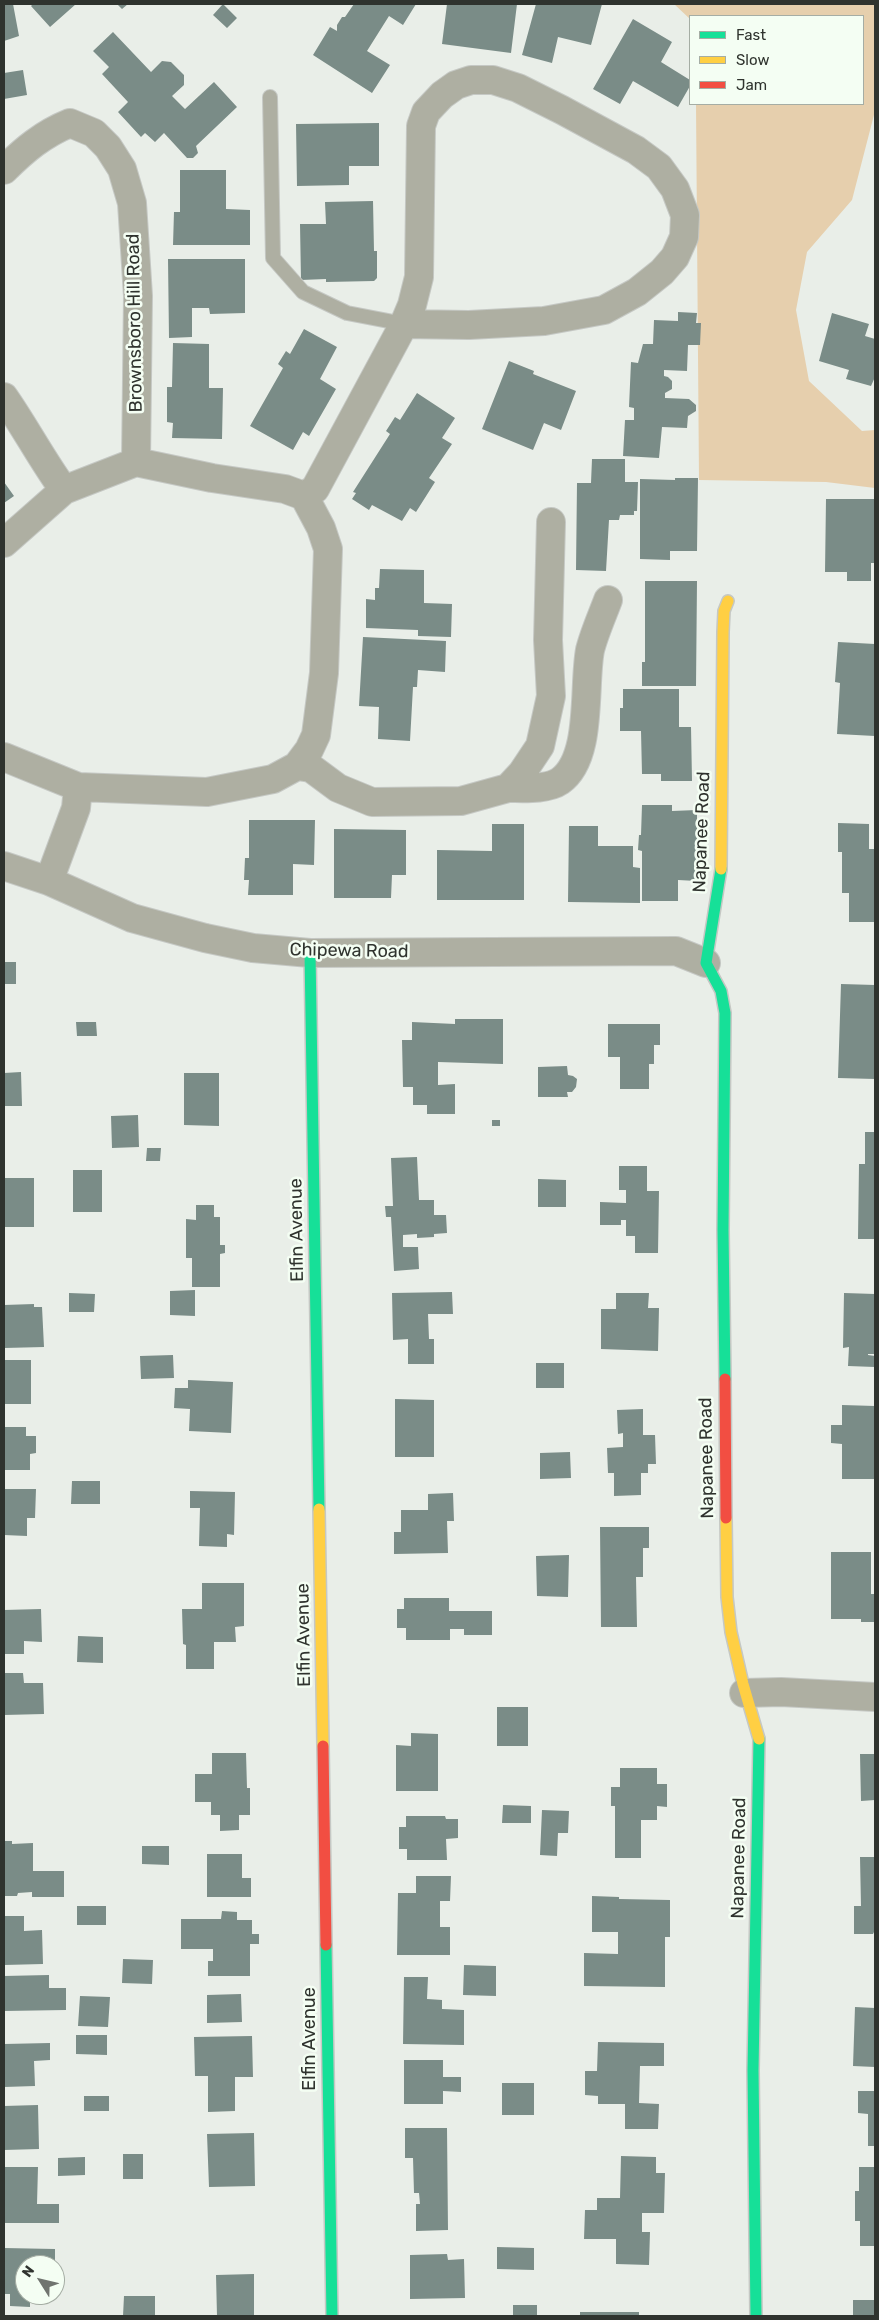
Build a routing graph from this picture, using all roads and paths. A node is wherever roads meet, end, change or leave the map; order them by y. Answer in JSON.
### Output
{"nodes":[{"id":1,"x":270,"y":97,"type":"dead end"},
{"id":2,"x":4,"y":170,"type":"edge"},
{"id":3,"x":404,"y":324,"type":"junction"},
{"id":4,"x":4,"y":397,"type":"edge"},
{"id":5,"x":136,"y":462,"type":"junction"},
{"id":6,"x":64,"y":490,"type":"junction"},
{"id":7,"x":304,"y":496,"type":"junction"},
{"id":8,"x":551,"y":522,"type":"dead end"},
{"id":9,"x":4,"y":543,"type":"edge"},
{"id":10,"x":608,"y":600,"type":"dead end"},
{"id":11,"x":728,"y":601,"type":"dead end"},
{"id":12,"x":4,"y":757,"type":"edge"},
{"id":13,"x":297,"y":766,"type":"junction"},
{"id":14,"x":78,"y":787,"type":"junction"},
{"id":15,"x":508,"y":788,"type":"junction"},
{"id":16,"x":4,"y":866,"type":"edge"},
{"id":17,"x":49,"y":881,"type":"junction"},
{"id":18,"x":310,"y":953,"type":"junction"},
{"id":19,"x":706,"y":963,"type":"junction"},
{"id":20,"x":744,"y":1693,"type":"junction"},
{"id":21,"x":875,"y":1697,"type":"edge"},
{"id":22,"x":332,"y":2316,"type":"edge"},
{"id":23,"x":756,"y":2316,"type":"edge"}],
"edges":[{"from":1,"to":3,"type":"lane"},
{"from":2,"to":5,"type":"street","name":"Brownsboro Hill Road"},
{"from":3,"to":3,"type":"street"},
{"from":3,"to":7,"type":"street"},
{"from":4,"to":6,"type":"street"},
{"from":5,"to":6,"type":"street"},
{"from":5,"to":7,"type":"street"},
{"from":6,"to":9,"type":"street"},
{"from":7,"to":13,"type":"street"},
{"from":8,"to":15,"type":"street"},
{"from":10,"to":15,"type":"street"},
{"from":11,"to":19,"type":"street","name":"Napanee Road"},
{"from":12,"to":14,"type":"street"},
{"from":13,"to":14,"type":"street"},
{"from":13,"to":15,"type":"street"},
{"from":14,"to":17,"type":"street"},
{"from":16,"to":17,"type":"street","name":"Chipewa Road"},
{"from":17,"to":18,"type":"street","name":"Chipewa Road"},
{"from":18,"to":19,"type":"street","name":"Chipewa Road"},
{"from":18,"to":22,"type":"street","name":"Elfin Avenue"},
{"from":19,"to":20,"type":"street","name":"Napanee Road"},
{"from":20,"to":21,"type":"street"},
{"from":20,"to":23,"type":"street","name":"Napanee Road"}]}
